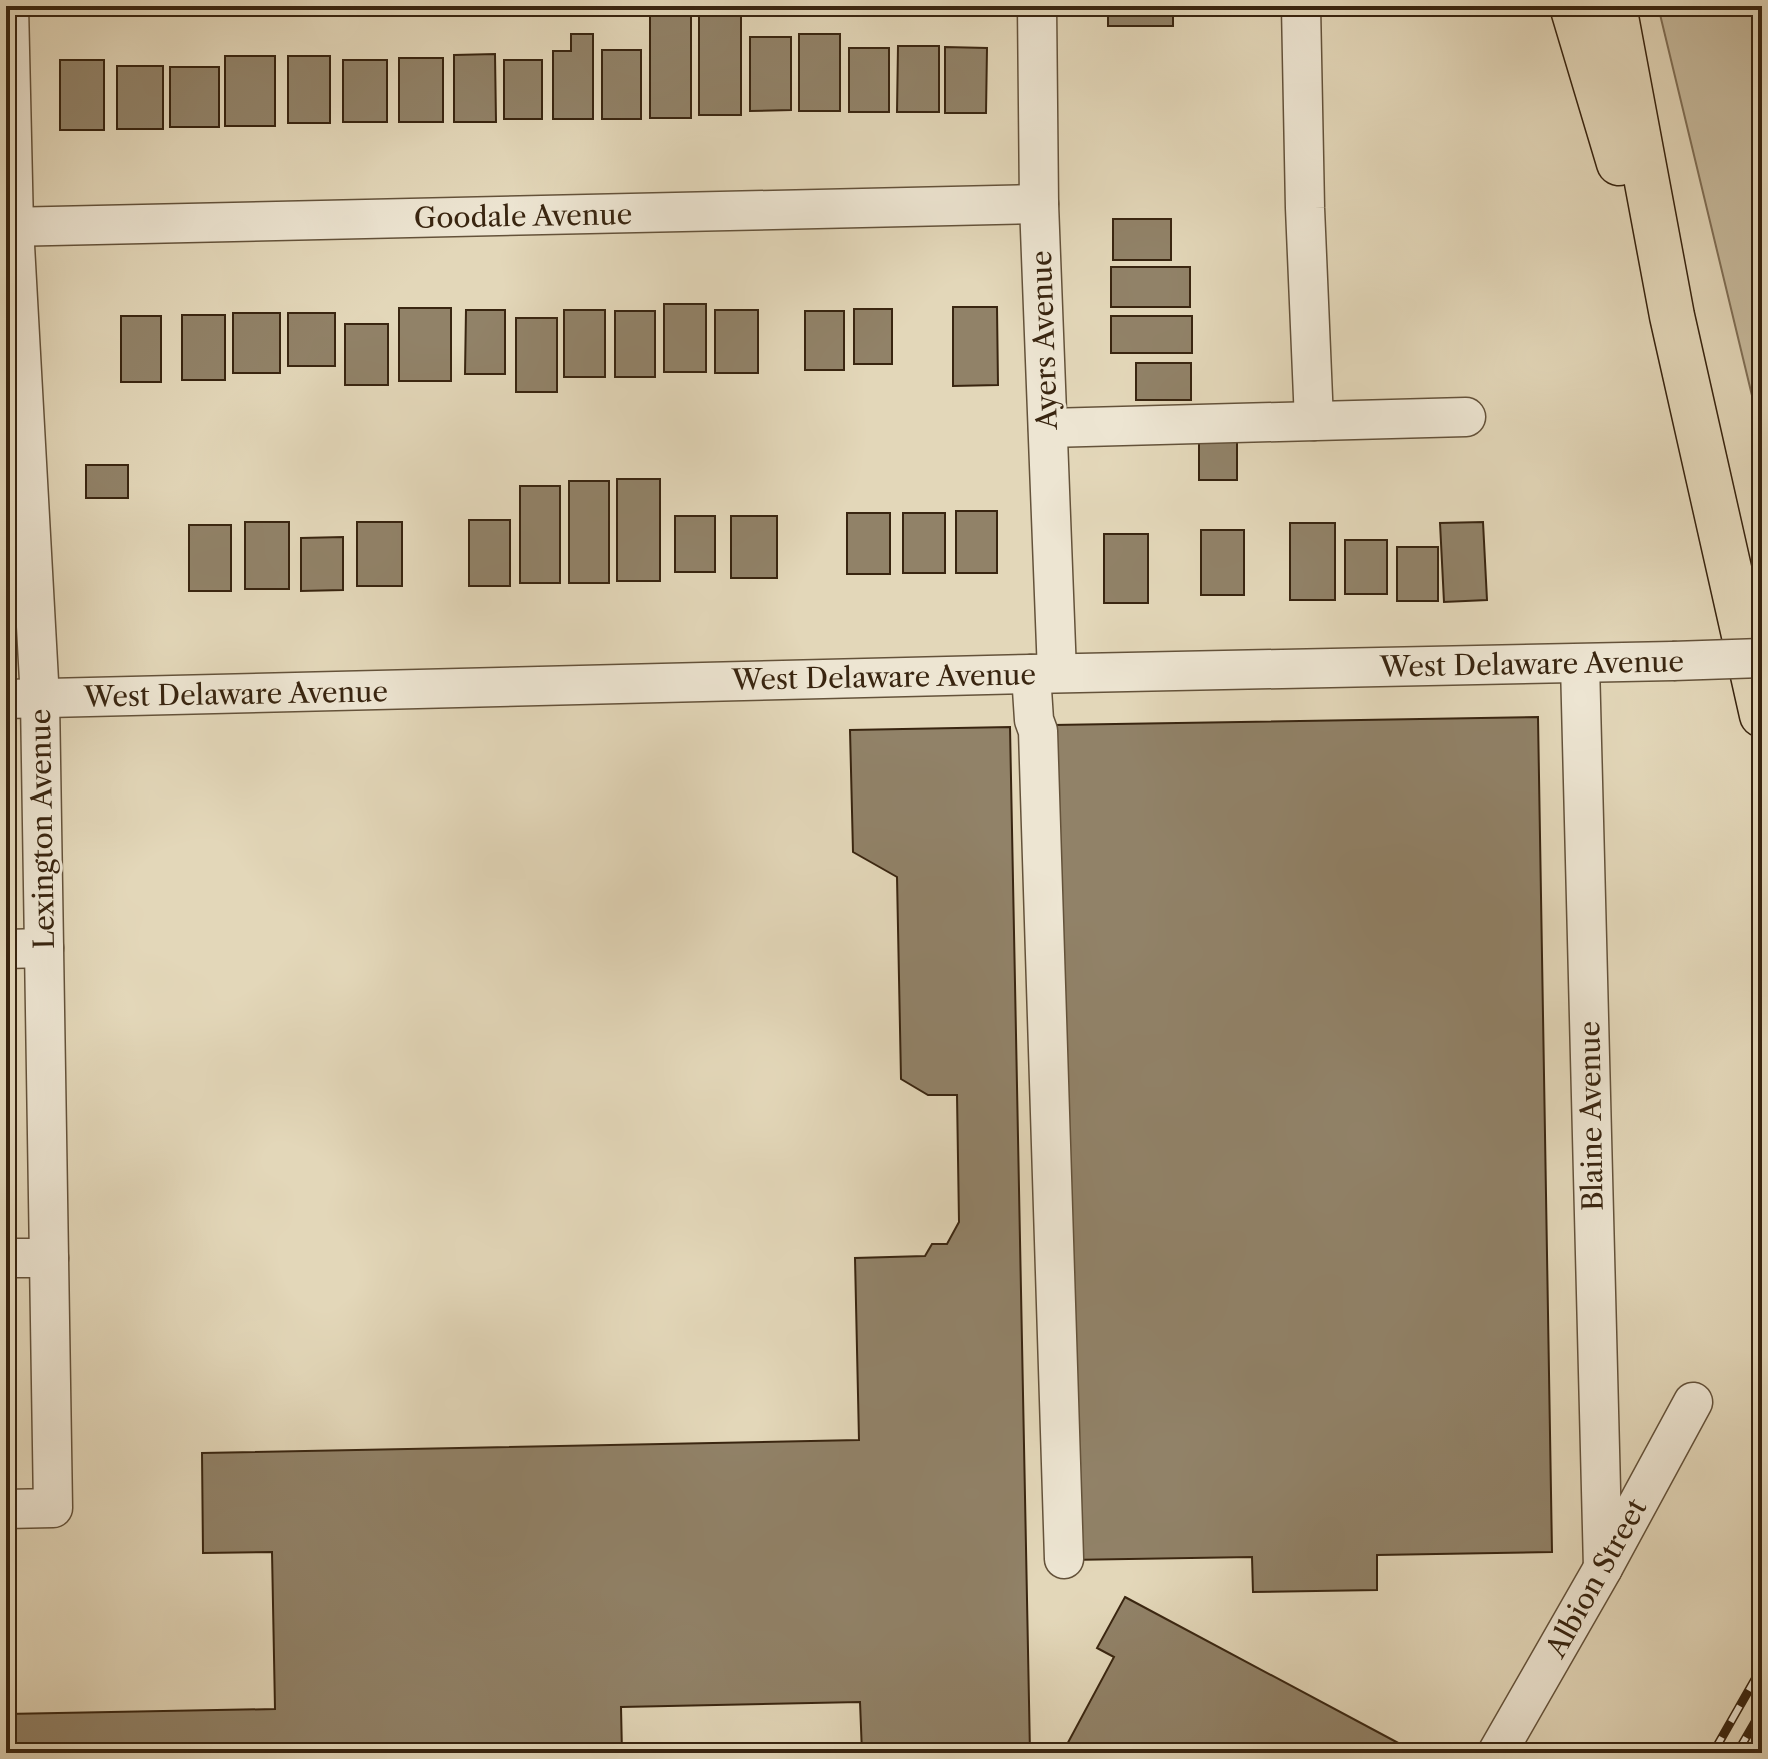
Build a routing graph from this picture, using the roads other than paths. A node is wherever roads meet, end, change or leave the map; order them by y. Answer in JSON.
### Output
{"nodes":[{"id":1,"x":9,"y":6,"type":"edge"},
{"id":2,"x":1037,"y":6,"type":"edge"},
{"id":3,"x":1301,"y":6,"type":"edge"},
{"id":4,"x":1572,"y":6,"type":"edge"},
{"id":5,"x":1614,"y":6,"type":"edge"},
{"id":6,"x":1039,"y":204,"type":"junction"},
{"id":7,"x":10,"y":227,"type":"edge"},
{"id":8,"x":1672,"y":316,"type":"junction"},
{"id":9,"x":1466,"y":417,"type":"dead end"},
{"id":10,"x":1314,"y":421,"type":"junction"},
{"id":11,"x":1048,"y":428,"type":"junction"},
{"id":12,"x":1762,"y":658,"type":"edge"},
{"id":13,"x":1580,"y":664,"type":"junction"},
{"id":14,"x":1044,"y":673,"type":"junction"},
{"id":15,"x":23,"y":699,"type":"edge"},
{"id":16,"x":1762,"y":715,"type":"edge"},
{"id":17,"x":44,"y":948,"type":"junction"},
{"id":18,"x":6,"y":949,"type":"edge"},
{"id":19,"x":6,"y":1258,"type":"edge"},
{"id":20,"x":49,"y":1258,"type":"junction"},
{"id":21,"x":1693,"y":1402,"type":"dead end"},
{"id":22,"x":6,"y":1509,"type":"edge"},
{"id":23,"x":1064,"y":1559,"type":"dead end"},
{"id":24,"x":1603,"y":1568,"type":"junction"},
{"id":25,"x":1497,"y":1753,"type":"edge"}],
"edges":[{"from":1,"to":7,"type":"street","name":"Lexington Avenue"},
{"from":2,"to":6,"type":"street","name":"Ayers Avenue"},
{"from":3,"to":10,"type":"street"},
{"from":4,"to":8,"type":"highway"},
{"from":5,"to":8,"type":"highway"},
{"from":6,"to":7,"type":"street","name":"Goodale Avenue"},
{"from":6,"to":11,"type":"street","name":"Ayers Avenue"},
{"from":7,"to":15,"type":"street","name":"Lexington Avenue"},
{"from":8,"to":16,"type":"highway"},
{"from":9,"to":10,"type":"street"},
{"from":10,"to":11,"type":"street"},
{"from":11,"to":14,"type":"street","name":"Ayers Avenue"},
{"from":12,"to":13,"type":"street","name":"West Delaware Avenue","bridge":true},
{"from":13,"to":14,"type":"street","name":"West Delaware Avenue"},
{"from":13,"to":24,"type":"street","name":"Blaine Avenue"},
{"from":14,"to":15,"type":"street","name":"West Delaware Avenue"},
{"from":14,"to":23,"type":"street","name":"Ayers Avenue"},
{"from":15,"to":17,"type":"street","name":"Lexington Avenue"},
{"from":17,"to":18,"type":"street"},
{"from":17,"to":20,"type":"street","name":"Lexington Avenue"},
{"from":19,"to":20,"type":"street"},
{"from":20,"to":22,"type":"street","name":"Lexington Avenue"},
{"from":21,"to":24,"type":"street","name":"Albion Street"},
{"from":24,"to":25,"type":"street","name":"Albion Street"}]}
